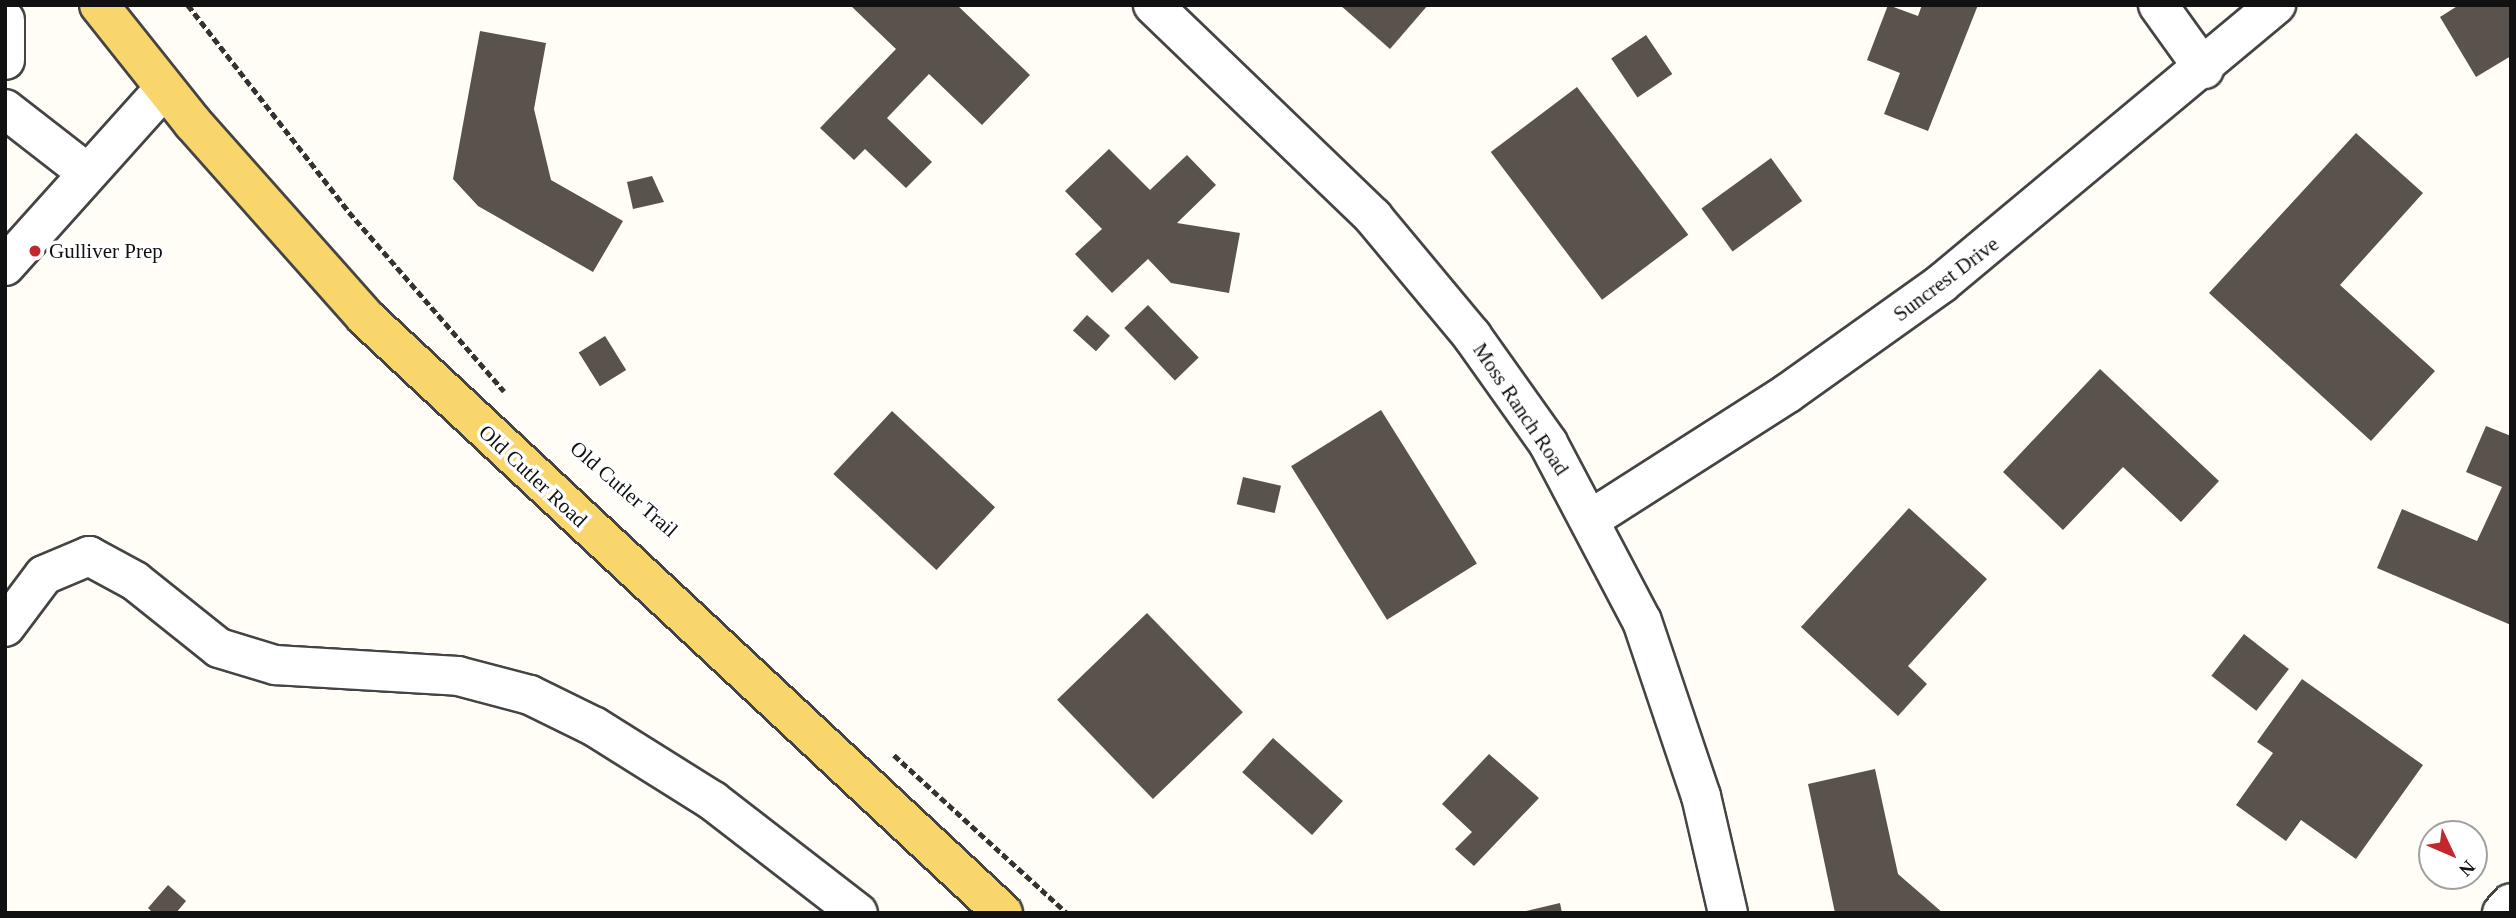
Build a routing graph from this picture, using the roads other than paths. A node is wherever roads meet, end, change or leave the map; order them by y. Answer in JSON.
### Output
{"nodes":[{"id":1,"x":99,"y":5,"type":"edge"},
{"id":2,"x":1153,"y":5,"type":"edge"},
{"id":3,"x":2158,"y":5,"type":"edge"},
{"id":4,"x":2276,"y":5,"type":"edge"},
{"id":5,"x":5,"y":20,"type":"edge"},
{"id":6,"x":5,"y":60,"type":"edge"},
{"id":7,"x":2204,"y":69,"type":"junction"},
{"id":8,"x":164,"y":89,"type":"junction"},
{"id":9,"x":5,"y":109,"type":"edge"},
{"id":10,"x":85,"y":171,"type":"junction"},
{"id":11,"x":5,"y":265,"type":"edge"},
{"id":12,"x":1591,"y":519,"type":"junction"},
{"id":13,"x":5,"y":628,"type":"edge"},
{"id":14,"x":2511,"y":903,"type":"edge"},
{"id":15,"x":858,"y":913,"type":"edge"},
{"id":16,"x":1003,"y":913,"type":"edge"},
{"id":17,"x":1728,"y":913,"type":"edge"},
{"id":18,"x":2502,"y":913,"type":"edge"}],
"edges":[{"from":1,"to":8,"type":"main road","name":"Old Cutler Road"},
{"from":2,"to":12,"type":"street","name":"Moss Ranch Road"},
{"from":3,"to":7,"type":"street"},
{"from":4,"to":7,"type":"street","name":"Suncrest Drive"},
{"from":5,"to":6,"type":"street"},
{"from":7,"to":12,"type":"street","name":"Suncrest Drive"},
{"from":8,"to":10,"type":"street"},
{"from":8,"to":16,"type":"main road","name":"Old Cutler Road"},
{"from":9,"to":10,"type":"street"},
{"from":10,"to":11,"type":"street"},
{"from":12,"to":17,"type":"street","name":"Moss Ranch Road"},
{"from":13,"to":15,"type":"street"},
{"from":14,"to":18,"type":"street"}]}
